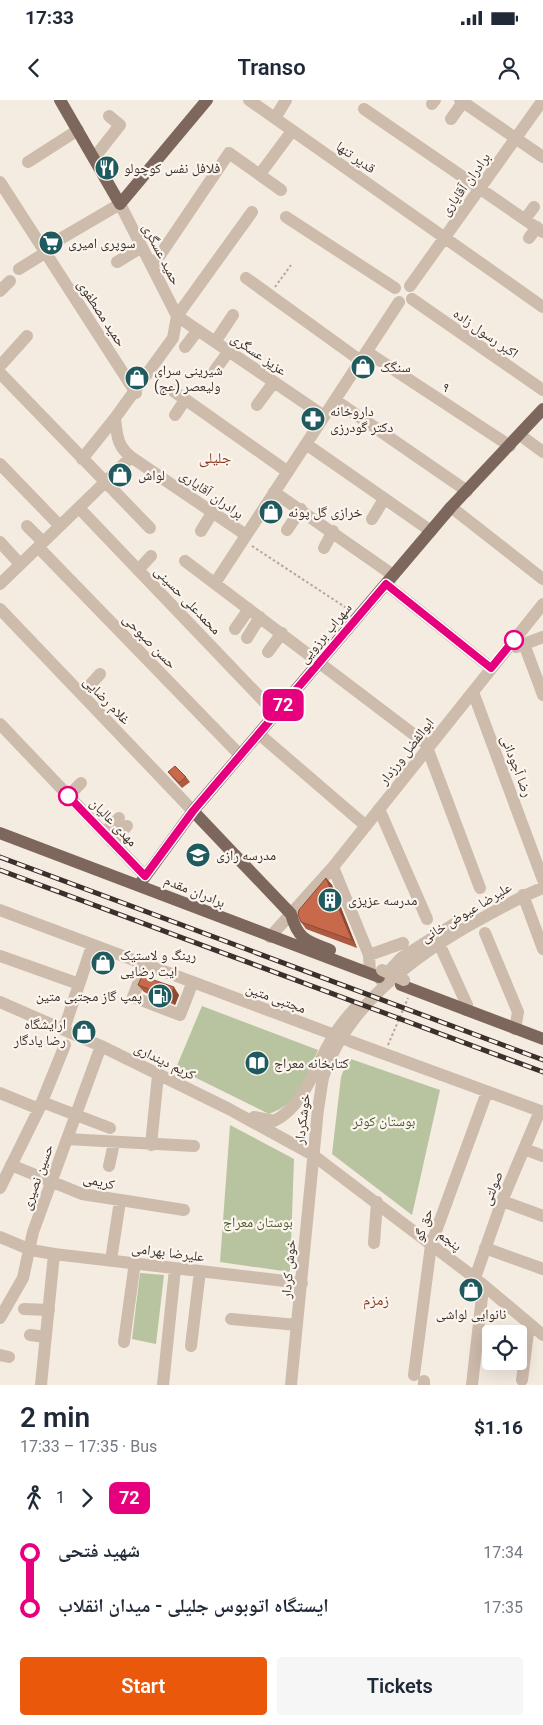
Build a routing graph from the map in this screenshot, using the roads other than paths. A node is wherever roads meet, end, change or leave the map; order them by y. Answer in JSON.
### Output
{"nodes":[{"id":1,"x":60,"y":100,"type":"edge"},
{"id":2,"x":207,"y":100,"type":"edge"},
{"id":3,"x":249,"y":100,"type":"edge"},
{"id":4,"x":286,"y":100,"type":"edge"},
{"id":5,"x":543,"y":100,"type":"edge"},
{"id":6,"x":461,"y":101,"type":"edge"},
{"id":7,"x":364,"y":109,"type":"dead end"},
{"id":8,"x":109,"y":116,"type":"dead end"},
{"id":9,"x":275,"y":118,"type":"junction"},
{"id":10,"x":451,"y":119,"type":"dead end"},
{"id":11,"x":78,"y":130,"type":"junction"},
{"id":12,"x":292,"y":131,"type":"junction"},
{"id":13,"x":516,"y":138,"type":"junction"},
{"id":14,"x":543,"y":157,"type":"edge"},
{"id":15,"x":94,"y":158,"type":"junction"},
{"id":16,"x":28,"y":162,"type":"dead end"},
{"id":17,"x":260,"y":174,"type":"junction"},
{"id":18,"x":0,"y":182,"type":"edge"},
{"id":19,"x":480,"y":189,"type":"junction"},
{"id":20,"x":281,"y":190,"type":"dead end"},
{"id":21,"x":122,"y":206,"type":"junction"},
{"id":22,"x":534,"y":207,"type":"dead end"},
{"id":23,"x":252,"y":212,"type":"dead end"},
{"id":24,"x":286,"y":217,"type":"dead end"},
{"id":25,"x":525,"y":219,"type":"junction"},
{"id":26,"x":540,"y":229,"type":"edge"},
{"id":27,"x":445,"y":238,"type":"junction"},
{"id":28,"x":529,"y":238,"type":"dead end"},
{"id":29,"x":142,"y":247,"type":"junction"},
{"id":30,"x":45,"y":251,"type":"junction"},
{"id":31,"x":117,"y":262,"type":"dead end"},
{"id":32,"x":152,"y":267,"type":"junction"},
{"id":33,"x":19,"y":269,"type":"dead end"},
{"id":34,"x":246,"y":278,"type":"dead end"},
{"id":35,"x":10,"y":281,"type":"dead end"},
{"id":36,"x":410,"y":286,"type":"junction"},
{"id":37,"x":395,"y":288,"type":"junction"},
{"id":38,"x":0,"y":291,"type":"edge"},
{"id":39,"x":406,"y":301,"type":"junction"},
{"id":40,"x":543,"y":307,"type":"edge"},
{"id":41,"x":233,"y":315,"type":"dead end"},
{"id":42,"x":177,"y":316,"type":"junction"},
{"id":43,"x":198,"y":330,"type":"junction"},
{"id":44,"x":27,"y":336,"type":"dead end"},
{"id":45,"x":215,"y":342,"type":"junction"},
{"id":46,"x":185,"y":347,"type":"dead end"},
{"id":47,"x":229,"y":351,"type":"junction"},
{"id":48,"x":364,"y":356,"type":"junction"},
{"id":49,"x":0,"y":366,"type":"edge"},
{"id":50,"x":215,"y":370,"type":"dead end"},
{"id":51,"x":0,"y":374,"type":"edge"},
{"id":52,"x":274,"y":382,"type":"junction"},
{"id":53,"x":172,"y":390,"type":"dead end"},
{"id":54,"x":543,"y":390,"type":"edge"},
{"id":55,"x":136,"y":393,"type":"junction"},
{"id":56,"x":185,"y":400,"type":"junction"},
{"id":57,"x":335,"y":400,"type":"junction"},
{"id":58,"x":257,"y":405,"type":"dead end"},
{"id":59,"x":543,"y":409,"type":"edge"},
{"id":60,"x":175,"y":415,"type":"dead end"},
{"id":61,"x":324,"y":416,"type":"junction"},
{"id":62,"x":115,"y":418,"type":"junction"},
{"id":63,"x":520,"y":435,"type":"junction"},
{"id":64,"x":306,"y":444,"type":"junction"},
{"id":65,"x":510,"y":446,"type":"junction"},
{"id":66,"x":543,"y":452,"type":"edge"},
{"id":67,"x":131,"y":457,"type":"junction"},
{"id":68,"x":82,"y":459,"type":"junction"},
{"id":69,"x":0,"y":464,"type":"edge"},
{"id":70,"x":288,"y":472,"type":"junction"},
{"id":71,"x":105,"y":482,"type":"junction"},
{"id":72,"x":467,"y":491,"type":"junction"},
{"id":73,"x":274,"y":492,"type":"junction"},
{"id":74,"x":384,"y":499,"type":"junction"},
{"id":75,"x":79,"y":508,"type":"junction"},
{"id":76,"x":451,"y":508,"type":"junction"},
{"id":77,"x":301,"y":510,"type":"junction"},
{"id":78,"x":212,"y":513,"type":"junction"},
{"id":79,"x":372,"y":519,"type":"dead end"},
{"id":80,"x":27,"y":526,"type":"dead end"},
{"id":81,"x":60,"y":526,"type":"junction"},
{"id":82,"x":150,"y":528,"type":"dead end"},
{"id":83,"x":287,"y":530,"type":"dead end"},
{"id":84,"x":201,"y":531,"type":"dead end"},
{"id":85,"x":333,"y":531,"type":"junction"},
{"id":86,"x":430,"y":531,"type":"junction"},
{"id":87,"x":244,"y":538,"type":"junction"},
{"id":88,"x":0,"y":542,"type":"edge"},
{"id":89,"x":41,"y":545,"type":"junction"},
{"id":90,"x":324,"y":548,"type":"dead end"},
{"id":91,"x":151,"y":556,"type":"dead end"},
{"id":92,"x":185,"y":561,"type":"dead end"},
{"id":93,"x":20,"y":564,"type":"junction"},
{"id":94,"x":138,"y":570,"type":"junction"},
{"id":95,"x":543,"y":579,"type":"edge"},
{"id":96,"x":390,"y":580,"type":"junction"},
{"id":97,"x":215,"y":583,"type":"junction"},
{"id":98,"x":0,"y":584,"type":"edge"},
{"id":99,"x":543,"y":604,"type":"edge"},
{"id":100,"x":249,"y":608,"type":"junction"},
{"id":101,"x":0,"y":609,"type":"edge"},
{"id":102,"x":260,"y":617,"type":"junction"},
{"id":103,"x":236,"y":629,"type":"dead end"},
{"id":104,"x":282,"y":633,"type":"junction"},
{"id":105,"x":543,"y":637,"type":"edge"},
{"id":106,"x":247,"y":638,"type":"dead end"},
{"id":107,"x":524,"y":644,"type":"junction"},
{"id":108,"x":268,"y":652,"type":"dead end"},
{"id":109,"x":504,"y":652,"type":"junction"},
{"id":110,"x":320,"y":661,"type":"junction"},
{"id":111,"x":491,"y":668,"type":"junction"},
{"id":112,"x":100,"y":674,"type":"dead end"},
{"id":113,"x":472,"y":692,"type":"junction"},
{"id":114,"x":82,"y":694,"type":"junction"},
{"id":115,"x":543,"y":695,"type":"edge"},
{"id":116,"x":276,"y":714,"type":"junction"},
{"id":117,"x":0,"y":724,"type":"edge"},
{"id":118,"x":259,"y":734,"type":"junction"},
{"id":119,"x":428,"y":748,"type":"junction"},
{"id":120,"x":240,"y":755,"type":"junction"},
{"id":121,"x":81,"y":783,"type":"dead end"},
{"id":122,"x":68,"y":796,"type":"junction"},
{"id":123,"x":379,"y":809,"type":"junction"},
{"id":124,"x":193,"y":811,"type":"junction"},
{"id":125,"x":123,"y":822,"type":"dead end"},
{"id":126,"x":366,"y":826,"type":"junction"},
{"id":127,"x":0,"y":833,"type":"edge"},
{"id":128,"x":108,"y":837,"type":"junction"},
{"id":129,"x":0,"y":839,"type":"edge"},
{"id":130,"x":333,"y":867,"type":"junction"},
{"id":131,"x":543,"y":880,"type":"edge"},
{"id":132,"x":140,"y":883,"type":"junction"},
{"id":133,"x":480,"y":888,"type":"dead end"},
{"id":134,"x":543,"y":888,"type":"edge"},
{"id":135,"x":523,"y":895,"type":"junction"},
{"id":136,"x":0,"y":910,"type":"edge"},
{"id":137,"x":291,"y":914,"type":"junction"},
{"id":138,"x":427,"y":919,"type":"dead end"},
{"id":139,"x":485,"y":933,"type":"dead end"},
{"id":140,"x":270,"y":937,"type":"junction"},
{"id":141,"x":403,"y":943,"type":"dead end"},
{"id":142,"x":92,"y":946,"type":"junction"},
{"id":143,"x":543,"y":949,"type":"edge"},
{"id":144,"x":442,"y":950,"type":"dead end"},
{"id":145,"x":0,"y":956,"type":"edge"},
{"id":146,"x":145,"y":966,"type":"junction"},
{"id":147,"x":374,"y":968,"type":"junction"},
{"id":148,"x":79,"y":984,"type":"junction"},
{"id":149,"x":192,"y":984,"type":"junction"},
{"id":150,"x":405,"y":985,"type":"joint"},
{"id":151,"x":0,"y":1002,"type":"edge"},
{"id":152,"x":466,"y":1007,"type":"junction"},
{"id":153,"x":516,"y":1027,"type":"junction"},
{"id":154,"x":64,"y":1028,"type":"junction"},
{"id":155,"x":543,"y":1034,"type":"edge"},
{"id":156,"x":543,"y":1039,"type":"edge"},
{"id":157,"x":65,"y":1044,"type":"dead end"},
{"id":158,"x":101,"y":1046,"type":"junction"},
{"id":159,"x":328,"y":1056,"type":"junction"},
{"id":160,"x":158,"y":1075,"type":"junction"},
{"id":161,"x":487,"y":1092,"type":"junction"},
{"id":162,"x":0,"y":1093,"type":"edge"},
{"id":163,"x":40,"y":1106,"type":"junction"},
{"id":164,"x":230,"y":1109,"type":"junction"},
{"id":165,"x":541,"y":1112,"type":"edge"},
{"id":166,"x":75,"y":1116,"type":"junction"},
{"id":167,"x":110,"y":1128,"type":"dead end"},
{"id":168,"x":67,"y":1139,"type":"junction"},
{"id":169,"x":114,"y":1143,"type":"junction"},
{"id":170,"x":151,"y":1145,"type":"junction"},
{"id":171,"x":194,"y":1146,"type":"dead end"},
{"id":172,"x":524,"y":1149,"type":"junction"},
{"id":173,"x":313,"y":1155,"type":"junction"},
{"id":174,"x":543,"y":1156,"type":"edge"},
{"id":175,"x":12,"y":1164,"type":"junction"},
{"id":176,"x":109,"y":1166,"type":"dead end"},
{"id":177,"x":51,"y":1181,"type":"junction"},
{"id":178,"x":0,"y":1188,"type":"edge"},
{"id":179,"x":120,"y":1201,"type":"junction"},
{"id":180,"x":377,"y":1202,"type":"junction"},
{"id":181,"x":502,"y":1202,"type":"junction"},
{"id":182,"x":184,"y":1210,"type":"dead end"},
{"id":183,"x":543,"y":1216,"type":"edge"},
{"id":184,"x":0,"y":1237,"type":"edge"},
{"id":185,"x":374,"y":1242,"type":"dead end"},
{"id":186,"x":431,"y":1245,"type":"junction"},
{"id":187,"x":485,"y":1248,"type":"junction"},
{"id":188,"x":31,"y":1250,"type":"junction"},
{"id":189,"x":54,"y":1254,"type":"junction"},
{"id":190,"x":111,"y":1260,"type":"junction"},
{"id":191,"x":135,"y":1262,"type":"junction"},
{"id":192,"x":175,"y":1269,"type":"junction"},
{"id":193,"x":543,"y":1269,"type":"edge"},
{"id":194,"x":200,"y":1271,"type":"junction"},
{"id":195,"x":476,"y":1278,"type":"junction"},
{"id":196,"x":302,"y":1283,"type":"junction"},
{"id":197,"x":24,"y":1308,"type":"dead end"},
{"id":198,"x":49,"y":1310,"type":"junction"},
{"id":199,"x":0,"y":1318,"type":"edge"},
{"id":200,"x":231,"y":1319,"type":"dead end"},
{"id":201,"x":297,"y":1325,"type":"junction"},
{"id":202,"x":529,"y":1325,"type":"junction"},
{"id":203,"x":30,"y":1335,"type":"dead end"},
{"id":204,"x":543,"y":1335,"type":"edge"},
{"id":205,"x":46,"y":1337,"type":"junction"},
{"id":206,"x":124,"y":1342,"type":"dead end"},
{"id":207,"x":191,"y":1346,"type":"dead end"},
{"id":208,"x":421,"y":1380,"type":"edge"},
{"id":209,"x":522,"y":1380,"type":"dead end"},
{"id":210,"x":41,"y":1385,"type":"edge"},
{"id":211,"x":163,"y":1385,"type":"edge"},
{"id":212,"x":291,"y":1385,"type":"edge"},
{"id":213,"x":472,"y":1385,"type":"edge"}],
"edges":[{"from":1,"to":11,"type":"main road","name":"حمید عسگری"},
{"from":2,"to":21,"type":"main road"},
{"from":3,"to":9,"type":"street","name":"قدیر تنها"},
{"from":4,"to":9,"type":"street"},
{"from":5,"to":13,"type":"street","name":"برادران آقایاری"},
{"from":6,"to":10,"type":"street"},
{"from":6,"to":13,"type":"street"},
{"from":7,"to":19,"type":"street"},
{"from":8,"to":15,"type":"street"},
{"from":9,"to":12,"type":"street","name":"قدیر تنها"},
{"from":11,"to":15,"type":"main road","name":"حمید عسگری"},
{"from":11,"to":16,"type":"street"},
{"from":12,"to":17,"type":"street"},
{"from":12,"to":27,"type":"street","name":"قدیر تنها"},
{"from":13,"to":14,"type":"street"},
{"from":13,"to":19,"type":"street","name":"برادران آقایاری"},
{"from":15,"to":21,"type":"main road","name":"حمید عسگری"},
{"from":17,"to":20,"type":"street"},
{"from":17,"to":32,"type":"street"},
{"from":18,"to":30,"type":"street","name":"حمید مصطفوی"},
{"from":19,"to":25,"type":"street"},
{"from":19,"to":27,"type":"street","name":"برادران آقایاری"},
{"from":21,"to":29,"type":"street","name":"حمید عسگری"},
{"from":21,"to":30,"type":"street"},
{"from":22,"to":25,"type":"street"},
{"from":23,"to":42,"type":"street"},
{"from":24,"to":37,"type":"street"},
{"from":25,"to":26,"type":"street"},
{"from":26,"to":28,"type":"street"},
{"from":27,"to":36,"type":"street","name":"برادران آقایاری"},
{"from":27,"to":40,"type":"street","name":"قدیر تنها"},
{"from":29,"to":31,"type":"street"},
{"from":29,"to":32,"type":"street","name":"حمید عسگری"},
{"from":30,"to":33,"type":"street"},
{"from":30,"to":55,"type":"street","name":"حمید مصطفوی"},
{"from":32,"to":42,"type":"street","name":"حمید عسگری"},
{"from":34,"to":48,"type":"street","name":"۹"},
{"from":35,"to":38,"type":"street"},
{"from":36,"to":37,"type":"street"},
{"from":36,"to":39,"type":"street"},
{"from":37,"to":39,"type":"street"},
{"from":39,"to":48,"type":"street","name":"برادران آقایاری"},
{"from":39,"to":54,"type":"street","name":"اکبر رسول زاده"},
{"from":41,"to":45,"type":"street"},
{"from":42,"to":43,"type":"street","name":"عزیز عسگری"},
{"from":42,"to":55,"type":"street"},
{"from":43,"to":45,"type":"street","name":"عزیز عسگری"},
{"from":43,"to":46,"type":"street"},
{"from":44,"to":49,"type":"street"},
{"from":45,"to":47,"type":"street","name":"عزیز عسگری"},
{"from":47,"to":50,"type":"street"},
{"from":47,"to":52,"type":"street","name":"عزیز عسگری"},
{"from":48,"to":57,"type":"street","name":"برادران آقایاری"},
{"from":48,"to":65,"type":"street","name":"۹"},
{"from":51,"to":68,"type":"street"},
{"from":52,"to":58,"type":"street"},
{"from":52,"to":61,"type":"street","name":"عزیز عسگری"},
{"from":53,"to":56,"type":"street"},
{"from":55,"to":62,"type":"street"},
{"from":56,"to":60,"type":"street"},
{"from":56,"to":70,"type":"street"},
{"from":57,"to":61,"type":"street","name":"برادران آقایاری"},
{"from":57,"to":72,"type":"street"},
{"from":59,"to":63,"type":"main road","name":"سهراب برزویی"},
{"from":61,"to":64,"type":"street","name":"برادران آقایاری"},
{"from":62,"to":67,"type":"street"},
{"from":62,"to":68,"type":"street"},
{"from":63,"to":65,"type":"main road","name":"سهراب برزویی"},
{"from":63,"to":66,"type":"street"},
{"from":64,"to":70,"type":"street","name":"برادران آقایاری"},
{"from":64,"to":74,"type":"street"},
{"from":65,"to":72,"type":"main road","name":"سهراب برزویی"},
{"from":67,"to":71,"type":"street"},
{"from":67,"to":78,"type":"street","name":"برادران آقایاری"},
{"from":68,"to":71,"type":"street"},
{"from":69,"to":81,"type":"street"},
{"from":70,"to":73,"type":"street","name":"برادران آقایاری"},
{"from":71,"to":75,"type":"street"},
{"from":71,"to":82,"type":"street"},
{"from":72,"to":76,"type":"main road","name":"سهراب برزویی"},
{"from":73,"to":77,"type":"street"},
{"from":73,"to":87,"type":"street","name":"برادران آقایاری"},
{"from":74,"to":79,"type":"street"},
{"from":74,"to":86,"type":"street"},
{"from":75,"to":81,"type":"street"},
{"from":75,"to":94,"type":"street","name":"محمدعلی حسینی"},
{"from":76,"to":86,"type":"main road","name":"سهراب برزویی"},
{"from":76,"to":95,"type":"street"},
{"from":77,"to":83,"type":"street"},
{"from":77,"to":85,"type":"street"},
{"from":78,"to":84,"type":"street"},
{"from":78,"to":87,"type":"street","name":"برادران آقایاری"},
{"from":80,"to":89,"type":"street","name":"حسن صبوحی"},
{"from":81,"to":89,"type":"street"},
{"from":85,"to":90,"type":"street"},
{"from":85,"to":96,"type":"street"},
{"from":86,"to":96,"type":"main road","name":"سهراب برزویی"},
{"from":87,"to":97,"type":"street"},
{"from":88,"to":93,"type":"street"},
{"from":89,"to":93,"type":"street"},
{"from":89,"to":120,"type":"street","name":"حسن صبوحی"},
{"from":91,"to":94,"type":"street"},
{"from":92,"to":97,"type":"street"},
{"from":93,"to":98,"type":"street"},
{"from":94,"to":116,"type":"street","name":"محمدعلی حسینی"},
{"from":96,"to":110,"type":"main road","name":"سهراب برزویی"},
{"from":96,"to":111,"type":"street"},
{"from":97,"to":100,"type":"street"},
{"from":99,"to":109,"type":"street","name":"ابوالفضل ورزدار"},
{"from":100,"to":102,"type":"street"},
{"from":100,"to":103,"type":"street"},
{"from":101,"to":114,"type":"street","name":"غلام رضایی"},
{"from":102,"to":104,"type":"street"},
{"from":102,"to":106,"type":"street"},
{"from":104,"to":108,"type":"street"},
{"from":104,"to":110,"type":"street"},
{"from":105,"to":107,"type":"street"},
{"from":107,"to":109,"type":"street"},
{"from":107,"to":115,"type":"street"},
{"from":109,"to":111,"type":"street","name":"ابوالفضل ورزدار"},
{"from":110,"to":116,"type":"main road","name":"سهراب برزویی"},
{"from":110,"to":119,"type":"street"},
{"from":111,"to":113,"type":"street","name":"ابوالفضل ورزدار"},
{"from":112,"to":114,"type":"street"},
{"from":113,"to":119,"type":"street","name":"ابوالفضل ورزدار"},
{"from":113,"to":131,"type":"street","name":"رضا آجودانی"},
{"from":114,"to":124,"type":"street","name":"غلام رضایی"},
{"from":116,"to":118,"type":"main road","name":"سهراب برزویی"},
{"from":117,"to":122,"type":"street","name":"مهدی عالیان"},
{"from":118,"to":120,"type":"main road","name":"سهراب برزویی"},
{"from":118,"to":126,"type":"street"},
{"from":119,"to":123,"type":"street","name":"ابوالفضل ورزدار"},
{"from":119,"to":133,"type":"street"},
{"from":120,"to":124,"type":"main road","name":"سهراب برزویی"},
{"from":121,"to":122,"type":"street"},
{"from":122,"to":128,"type":"street","name":"مهدی عالیان"},
{"from":123,"to":126,"type":"street","name":"ابوالفضل ورزدار"},
{"from":123,"to":138,"type":"street"},
{"from":124,"to":132,"type":"main road","name":"سهراب برزویی"},
{"from":124,"to":137,"type":"main road"},
{"from":125,"to":128,"type":"street"},
{"from":126,"to":130,"type":"street","name":"ابوالفضل ورزدار"},
{"from":127,"to":132,"type":"main road","name":"برادران مقدم"},
{"from":128,"to":132,"type":"street","name":"مهدی عالیان"},
{"from":129,"to":132,"type":"main road","name":"برادران مقدم"},
{"from":130,"to":137,"type":"street","name":"ابوالفضل ورزدار"},
{"from":130,"to":147,"type":"street"},
{"from":132,"to":140,"type":"main road","name":"برادران مقدم"},
{"from":134,"to":135,"type":"street","name":"علیرضا عیوض خانی"},
{"from":135,"to":143,"type":"street"},
{"from":135,"to":159,"type":"street","name":"علیرضا عیوض خانی"},
{"from":136,"to":142,"type":"street","name":"مجتبی متین"},
{"from":137,"to":140,"type":"street","name":"ابوالفضل ورزدار"},
{"from":137,"to":147,"type":"main road"},
{"from":139,"to":153,"type":"street"},
{"from":140,"to":147,"type":"main road","name":"برادران مقدم"},
{"from":141,"to":147,"type":"street"},
{"from":142,"to":146,"type":"street","name":"مجتبی متین"},
{"from":142,"to":148,"type":"street"},
{"from":144,"to":152,"type":"street"},
{"from":145,"to":148,"type":"street"},
{"from":146,"to":149,"type":"street","name":"مجتبی متین"},
{"from":146,"to":149,"type":"street"},
{"from":147,"to":150,"type":"street","bridge":true},
{"from":148,"to":154,"type":"street"},
{"from":149,"to":161,"type":"street","name":"مجتبی متین","bridge":true},
{"from":150,"to":152,"type":"main road"},
{"from":151,"to":154,"type":"street","name":"کریم دینداری"},
{"from":152,"to":153,"type":"main road"},
{"from":153,"to":155,"type":"main road"},
{"from":153,"to":156,"type":"main road"},
{"from":154,"to":158,"type":"street","name":"کریم دینداری"},
{"from":157,"to":163,"type":"street"},
{"from":158,"to":160,"type":"street","name":"کریم دینداری"},
{"from":158,"to":166,"type":"street","name":"حسین نصیری"},
{"from":159,"to":164,"type":"street"},
{"from":159,"to":173,"type":"street","name":"خوشکردار"},
{"from":160,"to":164,"type":"street","name":"کریم دینداری"},
{"from":160,"to":170,"type":"street"},
{"from":161,"to":165,"type":"street","name":"مجتبی متین"},
{"from":161,"to":186,"type":"street","name":"حق گو"},
{"from":162,"to":163,"type":"street"},
{"from":163,"to":166,"type":"street"},
{"from":163,"to":175,"type":"street"},
{"from":164,"to":173,"type":"street","name":"کریم دینداری"},
{"from":165,"to":172,"type":"street","name":"صولتی"},
{"from":166,"to":167,"type":"street"},
{"from":166,"to":168,"type":"street","name":"حسین نصیری"},
{"from":168,"to":169,"type":"street"},
{"from":168,"to":177,"type":"street","name":"حسین نصیری"},
{"from":169,"to":170,"type":"street"},
{"from":169,"to":176,"type":"street"},
{"from":170,"to":171,"type":"street"},
{"from":172,"to":174,"type":"street"},
{"from":172,"to":181,"type":"street","name":"صولتی"},
{"from":173,"to":180,"type":"street","name":"پنجم"},
{"from":173,"to":196,"type":"street","name":"خوش کردار"},
{"from":175,"to":177,"type":"street","name":"کریمی"},
{"from":175,"to":178,"type":"street"},
{"from":177,"to":179,"type":"street","name":"کریمی"},
{"from":177,"to":188,"type":"street","name":"حسین نصیری"},
{"from":179,"to":182,"type":"street","name":"کریمی"},
{"from":179,"to":190,"type":"street"},
{"from":180,"to":185,"type":"street"},
{"from":180,"to":186,"type":"street","name":"پنجم"},
{"from":181,"to":183,"type":"street"},
{"from":181,"to":187,"type":"street","name":"صولتی"},
{"from":184,"to":188,"type":"street","name":"علیرضا بهرامی"},
{"from":186,"to":195,"type":"street","name":"پنجم"},
{"from":186,"to":208,"type":"street","name":"حق گو"},
{"from":187,"to":193,"type":"street"},
{"from":187,"to":195,"type":"street","name":"صولتی"},
{"from":188,"to":189,"type":"street","name":"علیرضا بهرامی"},
{"from":188,"to":199,"type":"street","name":"حسین نصیری"},
{"from":189,"to":190,"type":"street","name":"علیرضا بهرامی"},
{"from":189,"to":198,"type":"street"},
{"from":190,"to":191,"type":"street","name":"علیرضا بهرامی"},
{"from":191,"to":192,"type":"street","name":"علیرضا بهرامی"},
{"from":191,"to":206,"type":"street"},
{"from":192,"to":194,"type":"street","name":"علیرضا بهرامی"},
{"from":192,"to":211,"type":"street"},
{"from":194,"to":196,"type":"street","name":"علیرضا بهرامی"},
{"from":194,"to":207,"type":"street"},
{"from":195,"to":202,"type":"street","name":"پنجم"},
{"from":195,"to":213,"type":"street"},
{"from":196,"to":201,"type":"street","name":"خوش کردار"},
{"from":197,"to":198,"type":"street"},
{"from":198,"to":205,"type":"street"},
{"from":200,"to":201,"type":"street"},
{"from":201,"to":212,"type":"street","name":"خوش کردار"},
{"from":202,"to":204,"type":"street","name":"پنجم"},
{"from":202,"to":209,"type":"street"},
{"from":203,"to":205,"type":"street"},
{"from":205,"to":210,"type":"street"}]}
